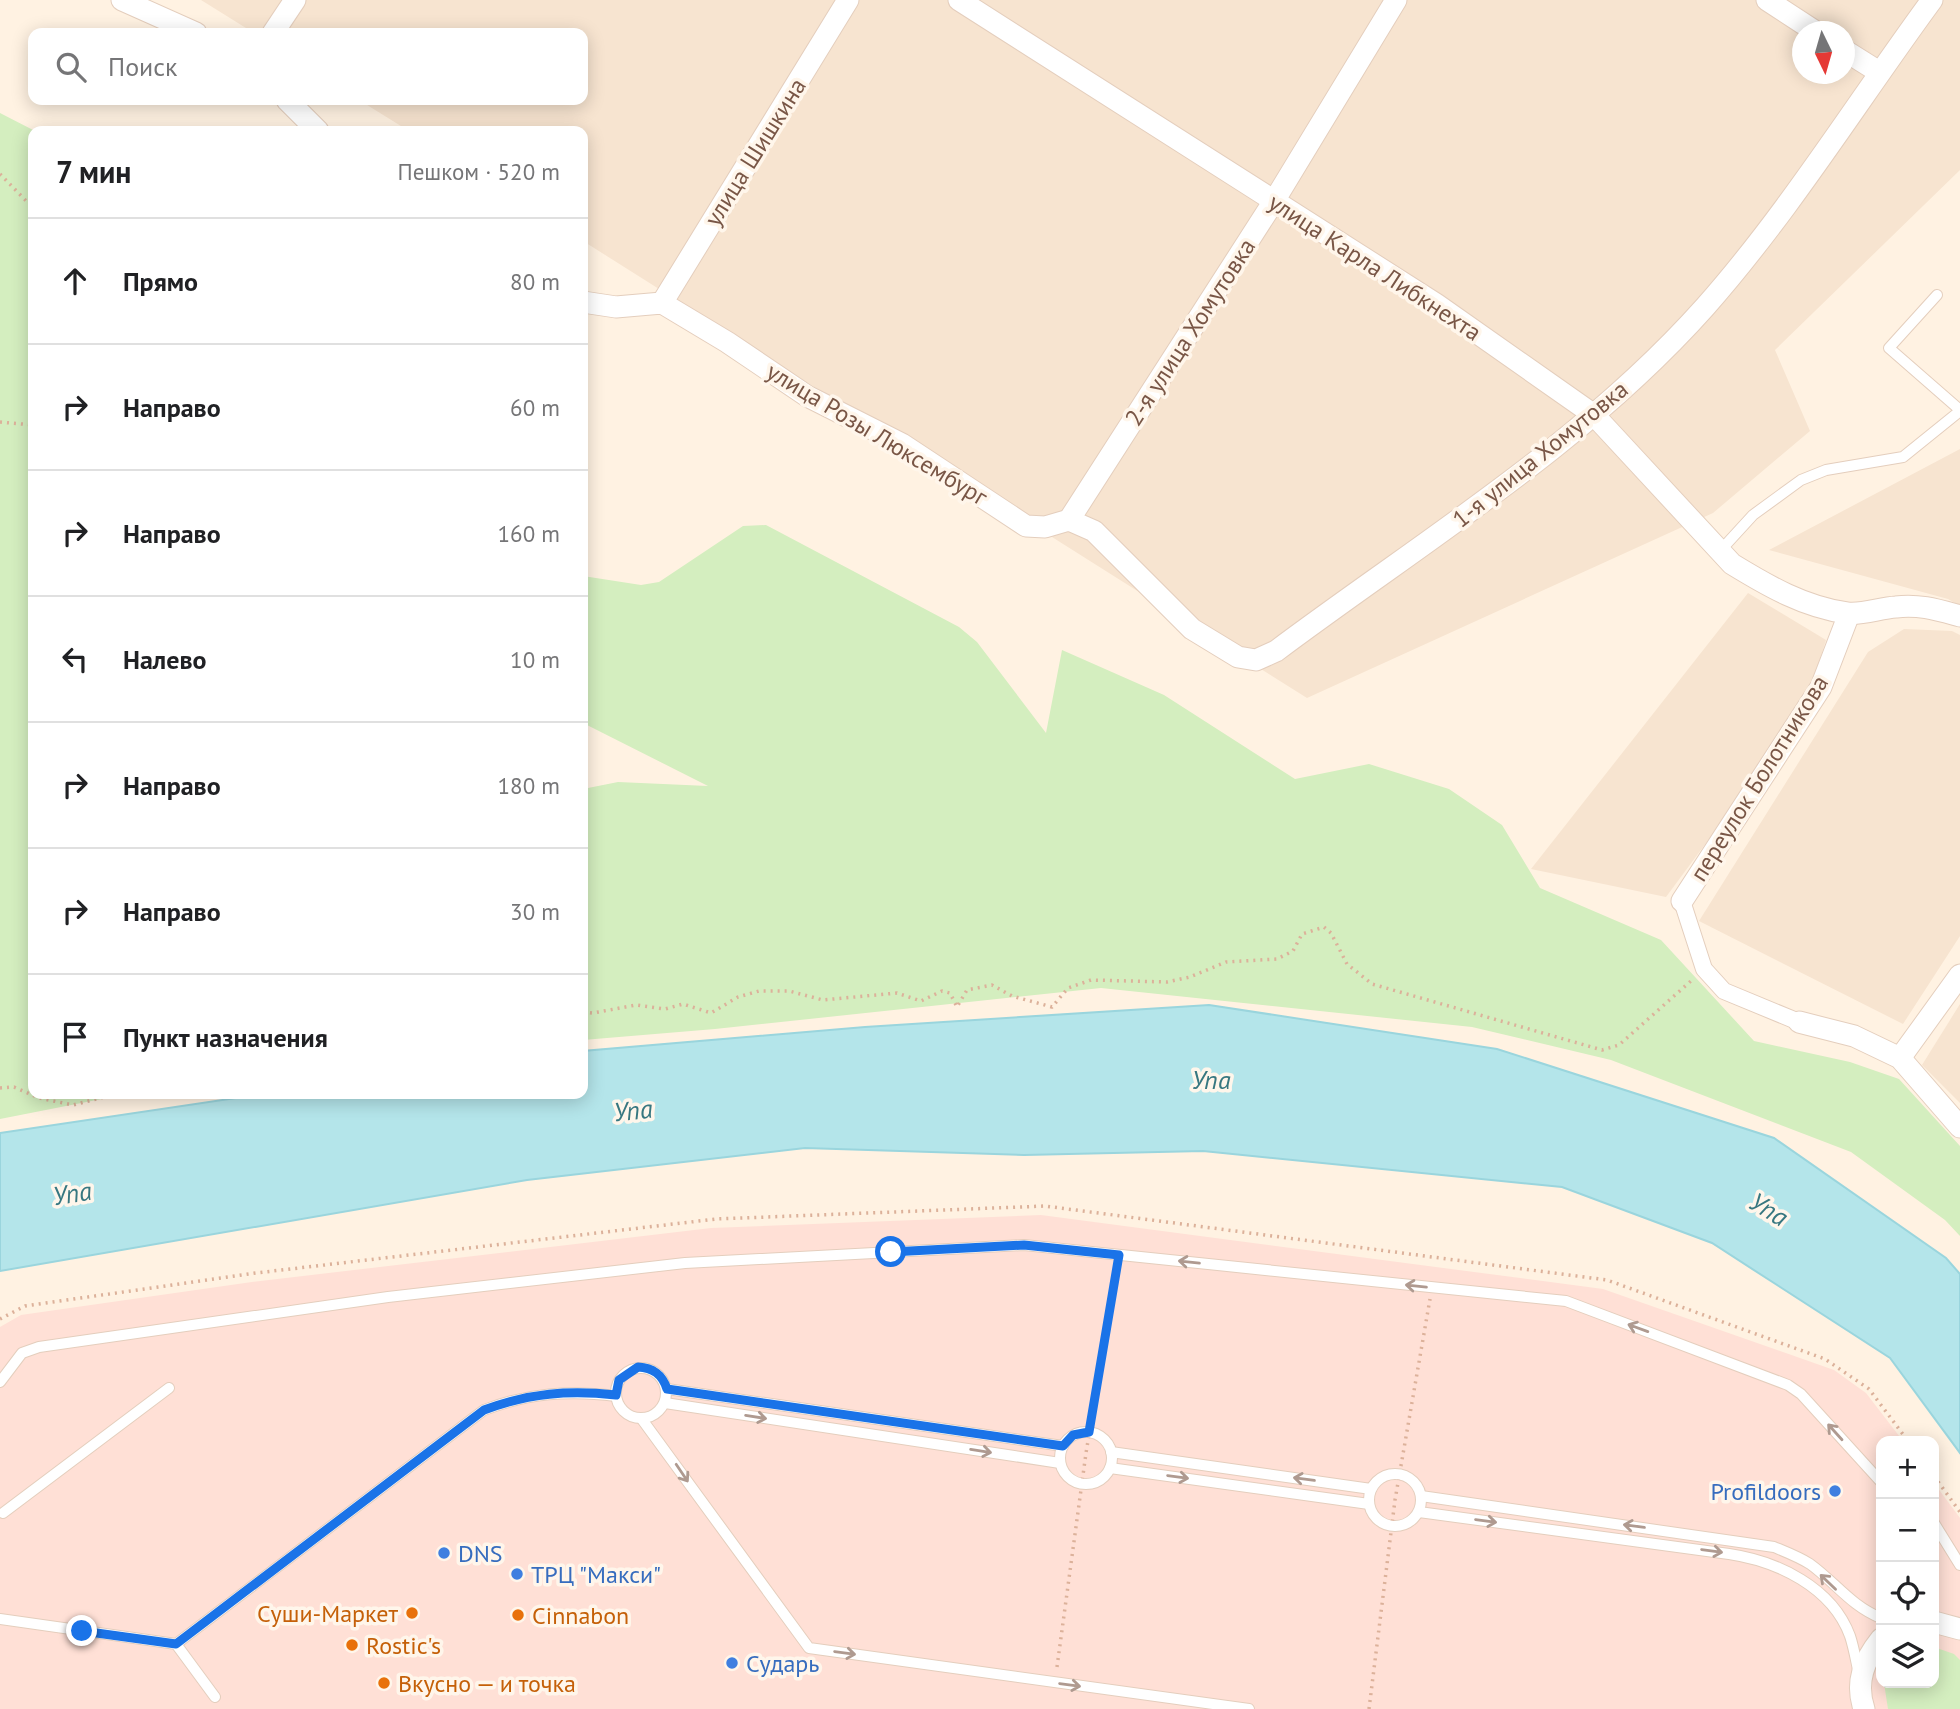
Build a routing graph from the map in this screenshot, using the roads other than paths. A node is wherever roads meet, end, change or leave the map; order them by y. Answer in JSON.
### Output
{"nodes":[{"id":1,"x":122,"y":0,"type":"edge"},
{"id":2,"x":295,"y":0,"type":"edge"},
{"id":3,"x":848,"y":0,"type":"edge"},
{"id":4,"x":959,"y":0,"type":"edge"},
{"id":5,"x":1396,"y":0,"type":"edge"},
{"id":6,"x":1767,"y":0,"type":"edge"},
{"id":7,"x":1932,"y":0,"type":"edge"},
{"id":8,"x":1799,"y":21,"type":"edge"},
{"id":9,"x":185,"y":28,"type":"edge"},
{"id":10,"x":276,"y":28,"type":"edge"},
{"id":11,"x":1855,"y":57,"type":"edge"},
{"id":12,"x":1879,"y":72,"type":"junction"},
{"id":13,"x":292,"y":105,"type":"edge"},
{"id":14,"x":313,"y":126,"type":"edge"},
{"id":15,"x":1274,"y":201,"type":"junction"},
{"id":16,"x":1937,"y":295,"type":"dead end"},
{"id":17,"x":588,"y":303,"type":"edge"},
{"id":18,"x":662,"y":303,"type":"junction"},
{"id":19,"x":1960,"y":410,"type":"edge"},
{"id":20,"x":1594,"y":415,"type":"junction"},
{"id":21,"x":1069,"y":520,"type":"junction"},
{"id":22,"x":1720,"y":551,"type":"junction"},
{"id":23,"x":1849,"y":614,"type":"junction"},
{"id":24,"x":1960,"y":617,"type":"edge"},
{"id":25,"x":1682,"y":901,"type":"joint"},
{"id":26,"x":1960,"y":975,"type":"edge"},
{"id":27,"x":1799,"y":1022,"type":"joint"},
{"id":28,"x":1900,"y":1058,"type":"junction"},
{"id":29,"x":1960,"y":1127,"type":"edge"},
{"id":30,"x":0,"y":1382,"type":"edge"},
{"id":31,"x":169,"y":1388,"type":"dead end"},
{"id":32,"x":667,"y":1389,"type":"junction"},
{"id":33,"x":616,"y":1395,"type":"junction"},
{"id":34,"x":665,"y":1404,"type":"junction"},
{"id":35,"x":641,"y":1418,"type":"junction"},
{"id":36,"x":1063,"y":1446,"type":"junction"},
{"id":37,"x":1111,"y":1452,"type":"junction"},
{"id":38,"x":1060,"y":1463,"type":"junction"},
{"id":39,"x":1110,"y":1468,"type":"junction"},
{"id":40,"x":1876,"y":1476,"type":"edge"},
{"id":41,"x":1371,"y":1489,"type":"junction"},
{"id":42,"x":1421,"y":1496,"type":"junction"},
{"id":43,"x":1369,"y":1504,"type":"junction"},
{"id":44,"x":1419,"y":1512,"type":"junction"},
{"id":45,"x":3,"y":1513,"type":"dead end"},
{"id":46,"x":1939,"y":1531,"type":"edge"},
{"id":47,"x":1960,"y":1565,"type":"edge"},
{"id":48,"x":1876,"y":1616,"type":"edge"},
{"id":49,"x":0,"y":1619,"type":"edge"},
{"id":50,"x":1939,"y":1623,"type":"edge"},
{"id":51,"x":1960,"y":1629,"type":"edge"},
{"id":52,"x":176,"y":1644,"type":"junction"},
{"id":53,"x":1876,"y":1645,"type":"edge"},
{"id":54,"x":1860,"y":1679,"type":"junction"},
{"id":55,"x":215,"y":1697,"type":"dead end"},
{"id":56,"x":1249,"y":1709,"type":"edge"},
{"id":57,"x":1864,"y":1709,"type":"edge"}],
"edges":[{"from":1,"to":9,"type":"street"},
{"from":2,"to":10,"type":"street"},
{"from":3,"to":18,"type":"street","name":"улица Шишкина"},
{"from":4,"to":15,"type":"street","name":"улица Карла Либкнехта"},
{"from":5,"to":15,"type":"street","name":"2-я улица Хомутовка"},
{"from":6,"to":8,"type":"street"},
{"from":7,"to":12,"type":"street","name":"1-я улица Хомутовка"},
{"from":11,"to":12,"type":"street"},
{"from":12,"to":20,"type":"street","name":"1-я улица Хомутовка"},
{"from":13,"to":14,"type":"street"},
{"from":15,"to":20,"type":"street","name":"улица Карла Либкнехта"},
{"from":15,"to":21,"type":"street","name":"2-я улица Хомутовка"},
{"from":16,"to":19,"type":"lane"},
{"from":17,"to":18,"type":"street"},
{"from":18,"to":21,"type":"street","name":"улица Розы Люксембург"},
{"from":19,"to":22,"type":"lane"},
{"from":20,"to":21,"type":"street","name":"1-я улица Хомутовка"},
{"from":20,"to":22,"type":"street","name":"улица Карла Либкнехта"},
{"from":22,"to":23,"type":"street","name":"улица Карла Либкнехта"},
{"from":23,"to":24,"type":"street"},
{"from":23,"to":25,"type":"street","name":"переулок Болотникова"},
{"from":25,"to":27,"type":"street"},
{"from":26,"to":28,"type":"street"},
{"from":27,"to":28,"type":"street"},
{"from":28,"to":29,"type":"street"},
{"from":40,"to":30,"type":"lane","one_way":true},
{"from":31,"to":45,"type":"lane"},
{"from":32,"to":33,"type":"lane"},
{"from":32,"to":34,"type":"lane"},
{"from":32,"to":36,"type":"lane"},
{"from":33,"to":35,"type":"lane"},
{"from":33,"to":52,"type":"lane"},
{"from":34,"to":35,"type":"lane"},
{"from":34,"to":38,"type":"lane","one_way":true},
{"from":35,"to":56,"type":"lane","one_way":true},
{"from":36,"to":37,"type":"lane"},
{"from":36,"to":38,"type":"lane"},
{"from":37,"to":39,"type":"lane"},
{"from":41,"to":37,"type":"lane","one_way":true},
{"from":38,"to":39,"type":"lane"},
{"from":39,"to":43,"type":"lane","one_way":true},
{"from":41,"to":42,"type":"lane"},
{"from":41,"to":43,"type":"lane"},
{"from":42,"to":44,"type":"lane"},
{"from":48,"to":42,"type":"lane","one_way":true},
{"from":43,"to":44,"type":"lane"},
{"from":44,"to":54,"type":"lane","one_way":true},
{"from":46,"to":47,"type":"lane"},
{"from":49,"to":52,"type":"lane"},
{"from":50,"to":51,"type":"street"},
{"from":52,"to":55,"type":"lane"},
{"from":53,"to":54,"type":"street"},
{"from":54,"to":57,"type":"street"}]}
